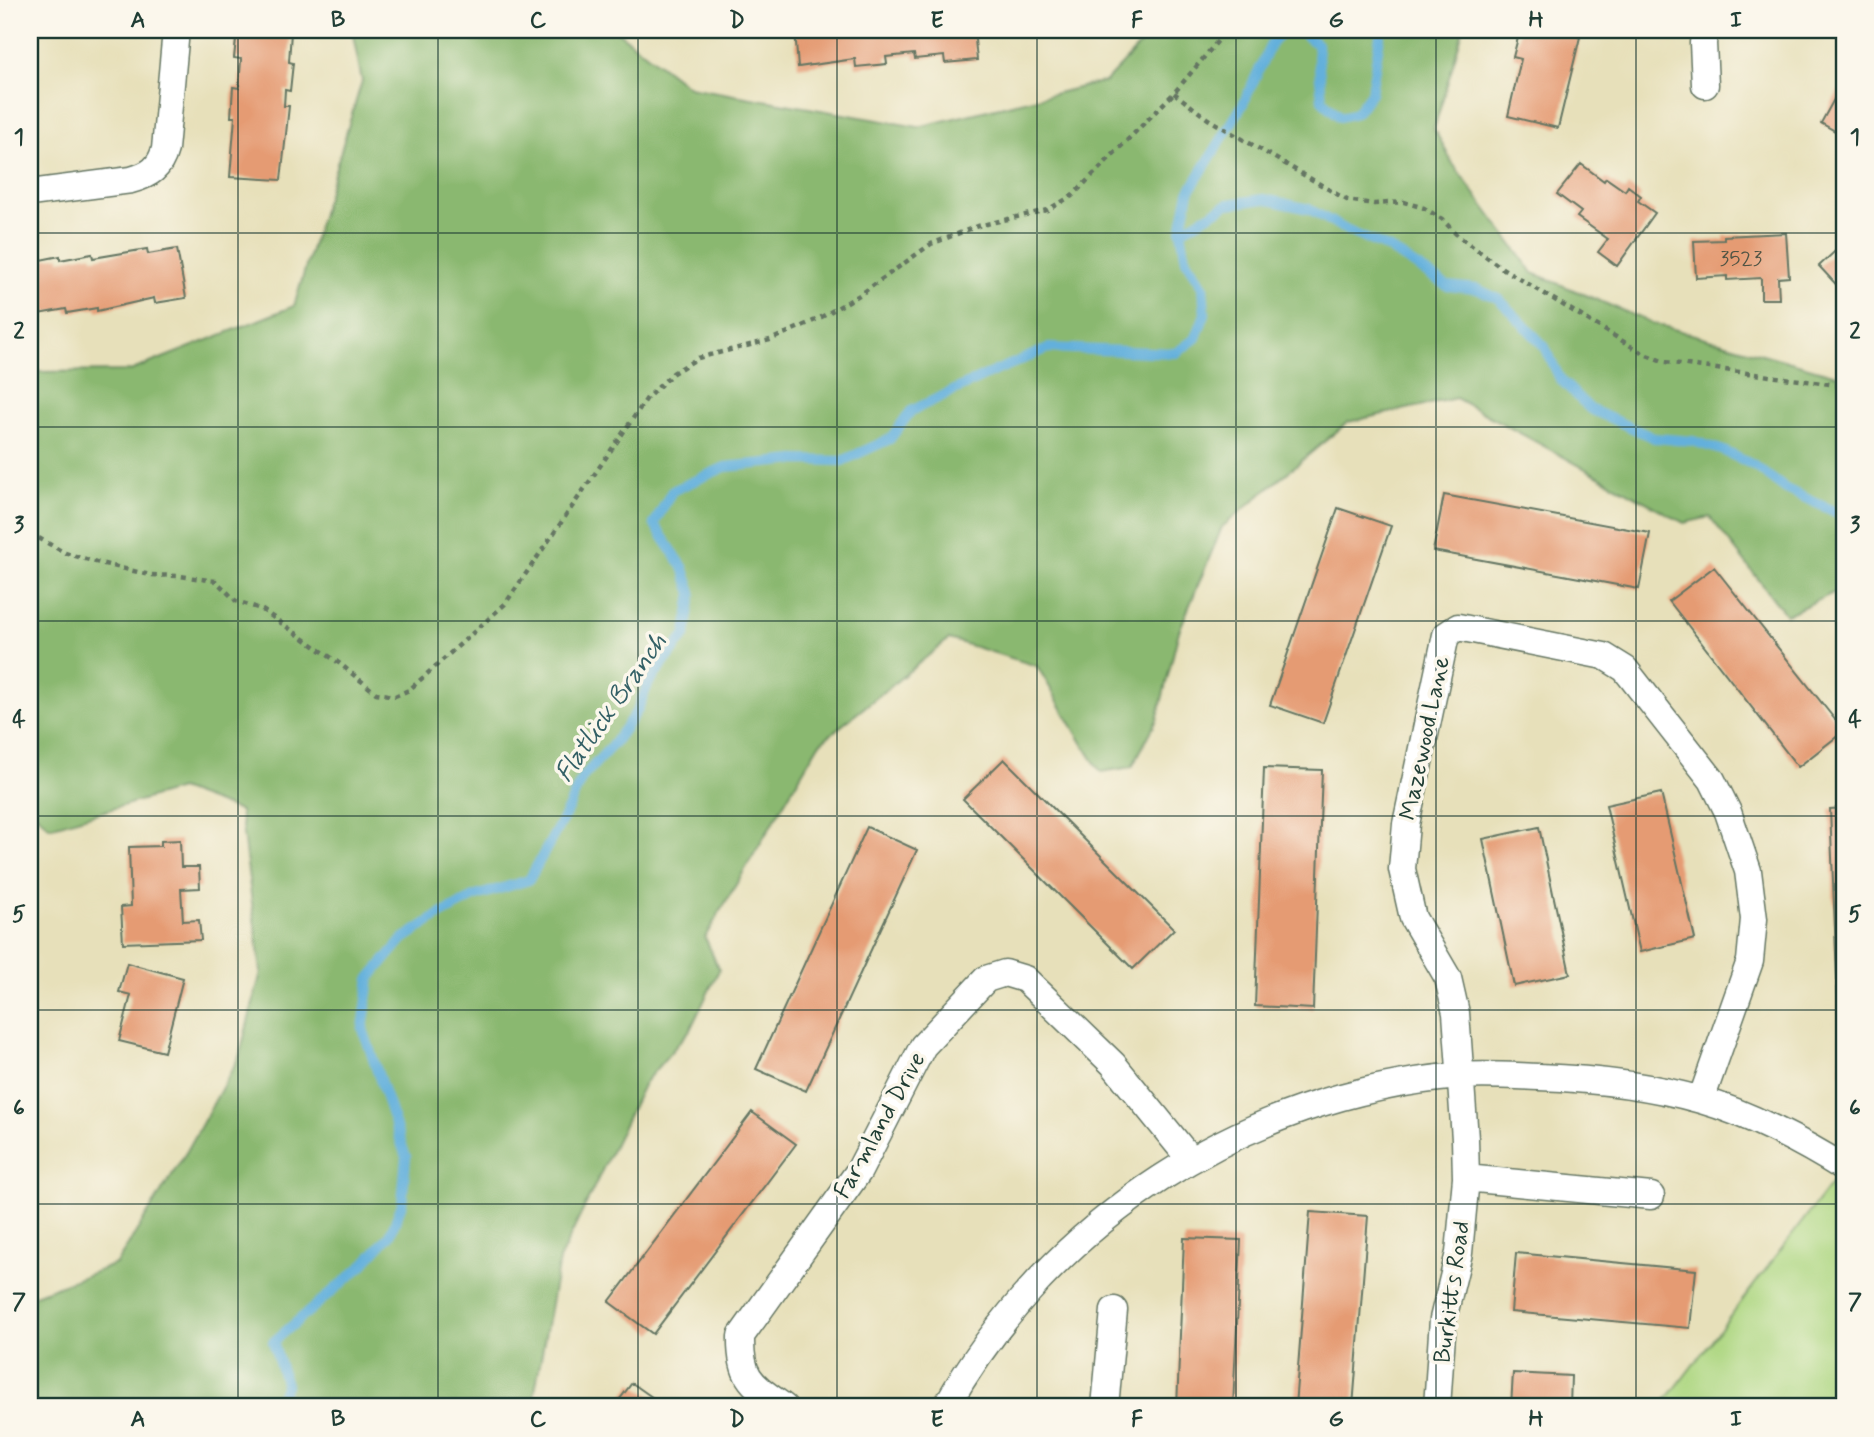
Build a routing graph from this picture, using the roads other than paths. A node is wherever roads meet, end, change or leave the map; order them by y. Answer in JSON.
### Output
{"nodes":[{"id":1,"x":176,"y":30,"type":"edge"},
{"id":2,"x":1705,"y":30,"type":"edge"},
{"id":3,"x":1705,"y":85,"type":"dead end"},
{"id":4,"x":30,"y":193,"type":"edge"},
{"id":5,"x":1460,"y":1076,"type":"junction"},
{"id":6,"x":1701,"y":1100,"type":"junction"},
{"id":7,"x":1190,"y":1159,"type":"junction"},
{"id":8,"x":1844,"y":1168,"type":"edge"},
{"id":9,"x":1466,"y":1178,"type":"junction"},
{"id":10,"x":1651,"y":1196,"type":"dead end"},
{"id":11,"x":1114,"y":1310,"type":"dead end"},
{"id":12,"x":784,"y":1407,"type":"edge"},
{"id":13,"x":946,"y":1407,"type":"edge"},
{"id":14,"x":1105,"y":1407,"type":"edge"},
{"id":15,"x":1437,"y":1407,"type":"edge"}],
"edges":[{"from":1,"to":4,"type":"street"},
{"from":2,"to":3,"type":"street"},
{"from":5,"to":6,"type":"street"},
{"from":5,"to":6,"type":"street","name":"Mazewood Lane"},
{"from":5,"to":7,"type":"street"},
{"from":5,"to":9,"type":"street","name":"Burkitts Road"},
{"from":6,"to":8,"type":"street"},
{"from":7,"to":12,"type":"street","name":"Farmland Drive"},
{"from":7,"to":13,"type":"street"},
{"from":9,"to":10,"type":"street"},
{"from":9,"to":15,"type":"street","name":"Burkitts Road"},
{"from":11,"to":14,"type":"street"}]}
